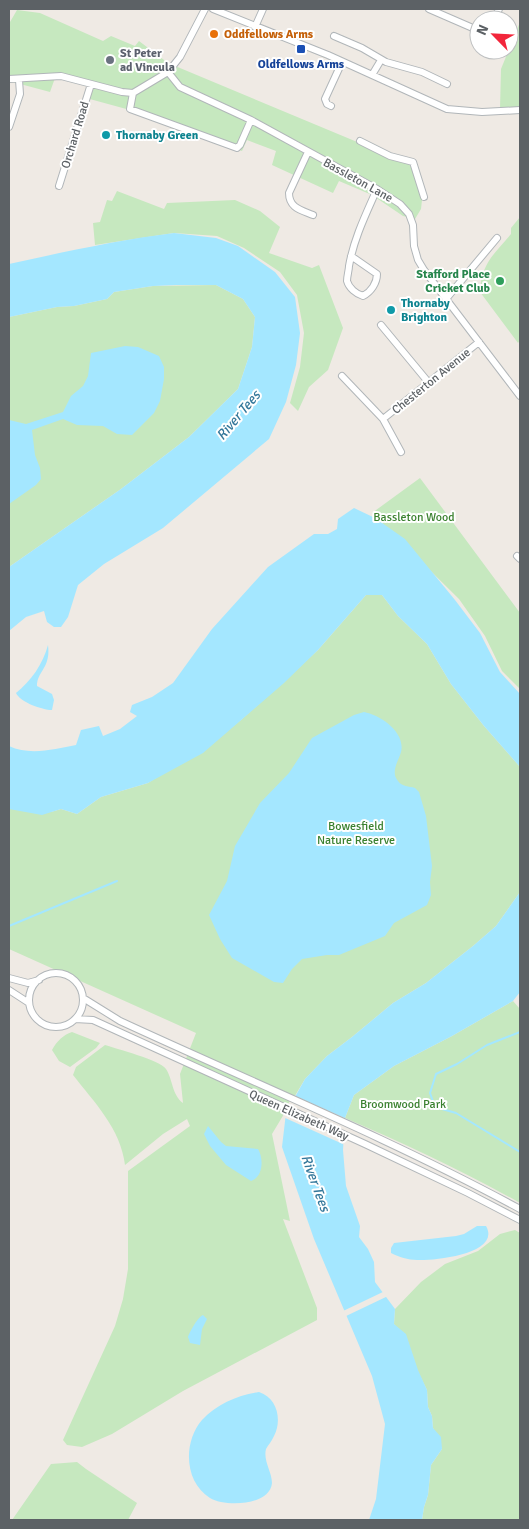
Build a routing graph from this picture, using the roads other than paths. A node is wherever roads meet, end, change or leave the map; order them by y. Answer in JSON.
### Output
{"nodes":[{"id":1,"x":205,"y":9,"type":"edge"},
{"id":2,"x":213,"y":9,"type":"edge"},
{"id":3,"x":263,"y":9,"type":"edge"},
{"id":4,"x":429,"y":9,"type":"edge"},
{"id":5,"x":441,"y":11,"type":"edge"},
{"id":6,"x":469,"y":26,"type":"edge"},
{"id":7,"x":255,"y":27,"type":"junction"},
{"id":8,"x":334,"y":36,"type":"dead end"},
{"id":9,"x":381,"y":60,"type":"junction"},
{"id":10,"x":342,"y":62,"type":"junction"},
{"id":11,"x":168,"y":72,"type":"junction"},
{"id":12,"x":372,"y":75,"type":"junction"},
{"id":13,"x":9,"y":79,"type":"edge"},
{"id":14,"x":18,"y":80,"type":"junction"},
{"id":15,"x":91,"y":84,"type":"junction"},
{"id":16,"x":447,"y":84,"type":"dead end"},
{"id":17,"x":134,"y":93,"type":"junction"},
{"id":18,"x":331,"y":106,"type":"dead end"},
{"id":19,"x":520,"y":110,"type":"edge"},
{"id":20,"x":251,"y":120,"type":"junction"},
{"id":21,"x":9,"y":127,"type":"edge"},
{"id":22,"x":360,"y":141,"type":"dead end"},
{"id":23,"x":308,"y":152,"type":"junction"},
{"id":24,"x":59,"y":186,"type":"dead end"},
{"id":25,"x":377,"y":189,"type":"junction"},
{"id":26,"x":424,"y":197,"type":"dead end"},
{"id":27,"x":313,"y":215,"type":"dead end"},
{"id":28,"x":498,"y":238,"type":"dead end"},
{"id":29,"x":351,"y":256,"type":"junction"},
{"id":30,"x":446,"y":300,"type":"junction"},
{"id":31,"x":381,"y":326,"type":"dead end"},
{"id":32,"x":479,"y":342,"type":"junction"},
{"id":33,"x":342,"y":376,"type":"dead end"},
{"id":34,"x":429,"y":383,"type":"junction"},
{"id":35,"x":520,"y":396,"type":"edge"},
{"id":36,"x":383,"y":420,"type":"junction"},
{"id":37,"x":401,"y":452,"type":"dead end"},
{"id":38,"x":9,"y":978,"type":"edge"},
{"id":39,"x":39,"y":980,"type":"junction"},
{"id":40,"x":9,"y":990,"type":"edge"},
{"id":41,"x":83,"y":998,"type":"junction"},
{"id":42,"x":29,"y":1003,"type":"junction"},
{"id":43,"x":75,"y":1019,"type":"junction"},
{"id":44,"x":520,"y":1209,"type":"edge"},
{"id":45,"x":520,"y":1220,"type":"edge"}],
"edges":[{"from":1,"to":11,"type":"street"},
{"from":2,"to":7,"type":"street"},
{"from":3,"to":7,"type":"street"},
{"from":4,"to":5,"type":"street"},
{"from":5,"to":6,"type":"street"},
{"from":7,"to":10,"type":"street"},
{"from":8,"to":9,"type":"street"},
{"from":9,"to":12,"type":"street"},
{"from":9,"to":16,"type":"street"},
{"from":10,"to":12,"type":"street"},
{"from":10,"to":18,"type":"street"},
{"from":11,"to":17,"type":"street"},
{"from":11,"to":20,"type":"street","name":"Bassleton Lane"},
{"from":12,"to":19,"type":"street"},
{"from":13,"to":14,"type":"street"},
{"from":14,"to":15,"type":"street"},
{"from":14,"to":21,"type":"street"},
{"from":15,"to":17,"type":"street"},
{"from":15,"to":24,"type":"street","name":"Orchard Road"},
{"from":17,"to":20,"type":"street"},
{"from":20,"to":23,"type":"street","name":"Bassleton Lane"},
{"from":22,"to":26,"type":"street"},
{"from":23,"to":25,"type":"street","name":"Bassleton Lane"},
{"from":23,"to":27,"type":"street"},
{"from":25,"to":29,"type":"street"},
{"from":25,"to":30,"type":"street","name":"Bassleton Lane"},
{"from":28,"to":30,"type":"street"},
{"from":29,"to":29,"type":"street"},
{"from":30,"to":32,"type":"street","name":"Bassleton Lane"},
{"from":31,"to":34,"type":"street"},
{"from":32,"to":34,"type":"street","name":"Chesterton Avenue"},
{"from":32,"to":35,"type":"street","name":"Bassleton Lane"},
{"from":33,"to":36,"type":"street","name":"Chesterton Avenue"},
{"from":34,"to":36,"type":"street","name":"Chesterton Avenue"},
{"from":36,"to":37,"type":"street"},
{"from":38,"to":39,"type":"street"},
{"from":39,"to":41,"type":"street"},
{"from":39,"to":42,"type":"street"},
{"from":40,"to":42,"type":"street"},
{"from":41,"to":43,"type":"street"},
{"from":41,"to":44,"type":"street","name":"Queen Elizabeth Way"},
{"from":42,"to":43,"type":"street"},
{"from":43,"to":45,"type":"street","name":"Queen Elizabeth Way"}]}
